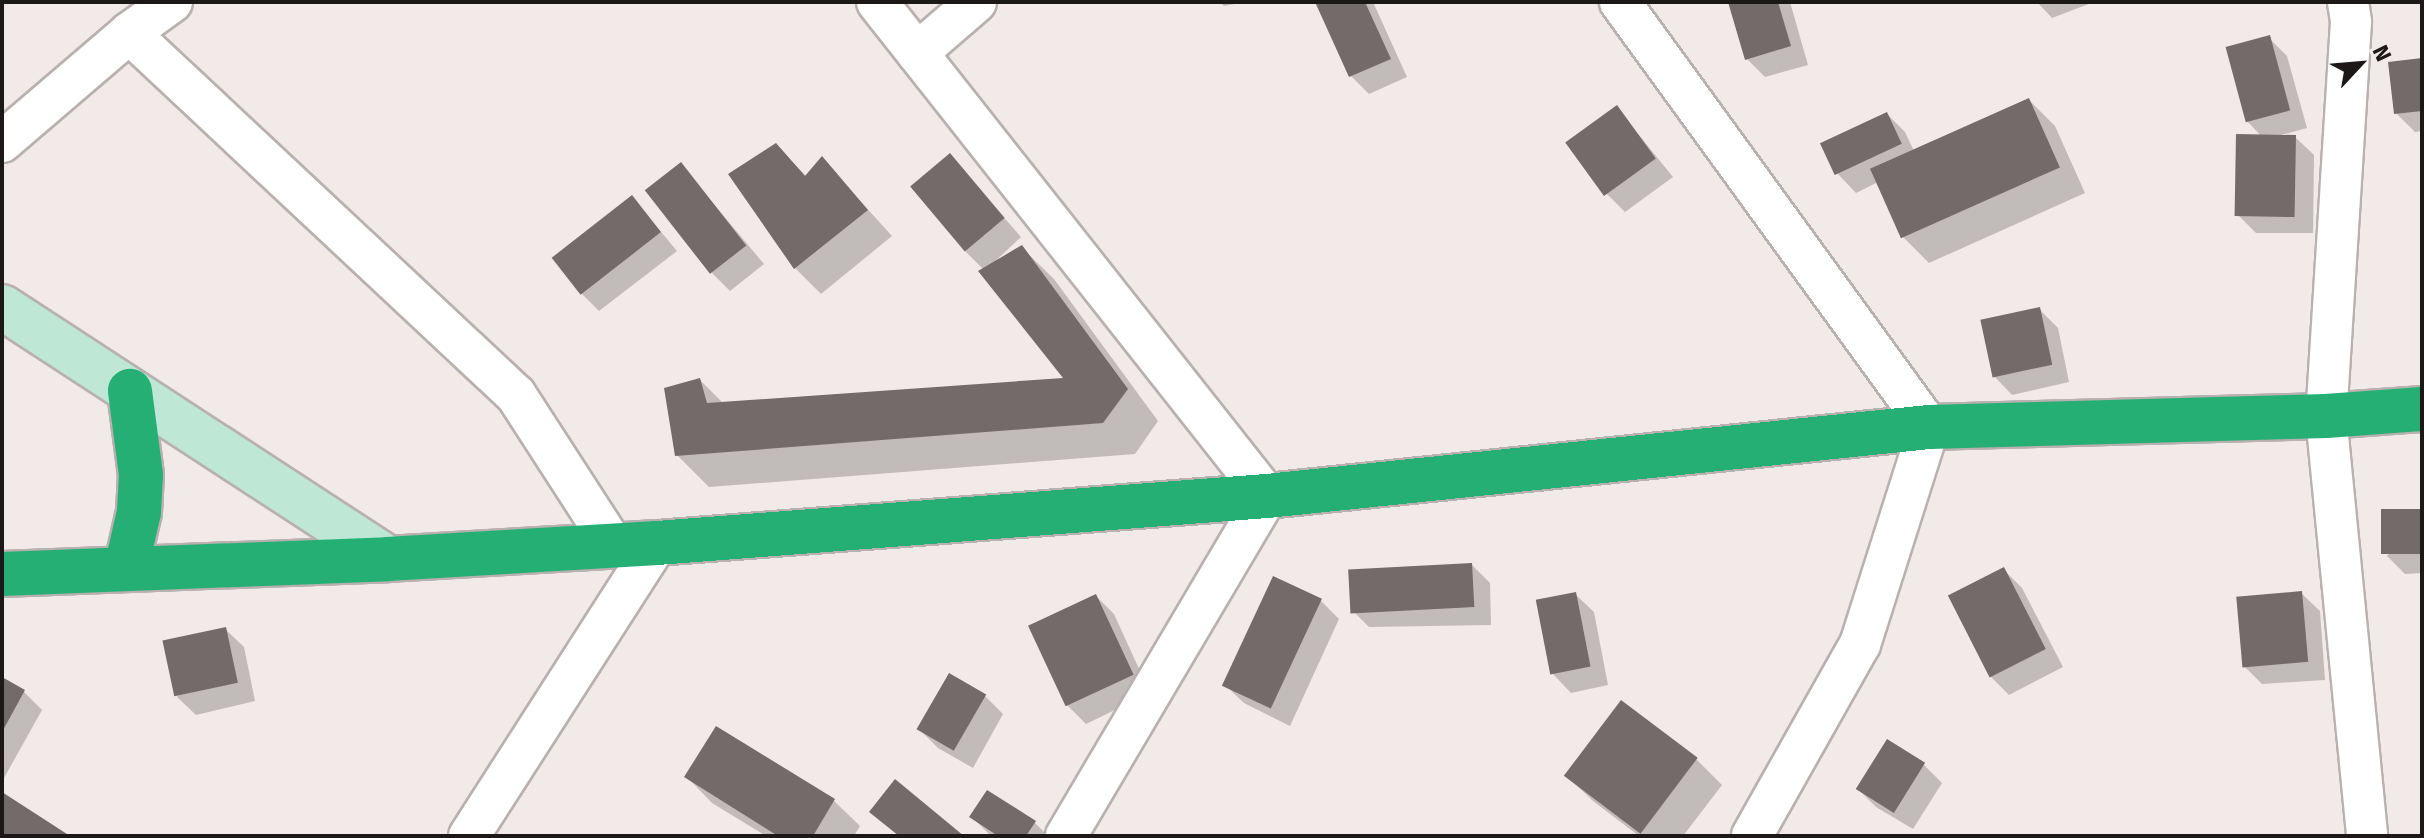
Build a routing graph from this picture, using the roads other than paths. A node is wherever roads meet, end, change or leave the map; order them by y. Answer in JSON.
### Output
{"nodes":[{"id":1,"x":172,"y":2,"type":"edge"},
{"id":2,"x":877,"y":2,"type":"edge"},
{"id":3,"x":976,"y":2,"type":"edge"},
{"id":4,"x":1620,"y":2,"type":"edge"},
{"id":5,"x":2348,"y":2,"type":"edge"},
{"id":6,"x":129,"y":33,"type":"junction"},
{"id":7,"x":917,"y":53,"type":"junction"},
{"id":8,"x":2,"y":142,"type":"edge"},
{"id":9,"x":2,"y":307,"type":"edge"},
{"id":10,"x":130,"y":391,"type":"junction"},
{"id":11,"x":2422,"y":409,"type":"edge"},
{"id":12,"x":2326,"y":416,"type":"junction"},
{"id":13,"x":1929,"y":427,"type":"junction"},
{"id":14,"x":1267,"y":496,"type":"junction"},
{"id":15,"x":657,"y":543,"type":"junction"},
{"id":16,"x":613,"y":545,"type":"junction"},
{"id":17,"x":388,"y":559,"type":"junction"},
{"id":18,"x":126,"y":569,"type":"junction"},
{"id":19,"x":2,"y":574,"type":"edge"},
{"id":20,"x":469,"y":836,"type":"edge"},
{"id":21,"x":1066,"y":836,"type":"edge"},
{"id":22,"x":1752,"y":836,"type":"edge"},
{"id":23,"x":2367,"y":836,"type":"edge"}],
"edges":[{"from":1,"to":6,"type":"street"},
{"from":2,"to":7,"type":"street"},
{"from":3,"to":7,"type":"street"},
{"from":4,"to":13,"type":"street"},
{"from":5,"to":12,"type":"street"},
{"from":6,"to":8,"type":"street"},
{"from":6,"to":16,"type":"street"},
{"from":7,"to":14,"type":"street"},
{"from":9,"to":10,"type":"main road"},
{"from":10,"to":17,"type":"main road"},
{"from":10,"to":18,"type":"highway"},
{"from":11,"to":12,"type":"highway"},
{"from":12,"to":13,"type":"highway"},
{"from":12,"to":23,"type":"street"},
{"from":13,"to":14,"type":"highway"},
{"from":13,"to":22,"type":"street"},
{"from":14,"to":15,"type":"highway"},
{"from":14,"to":21,"type":"street"},
{"from":15,"to":16,"type":"highway"},
{"from":15,"to":20,"type":"street"},
{"from":16,"to":17,"type":"highway"},
{"from":17,"to":18,"type":"highway"},
{"from":18,"to":19,"type":"highway"}]}
